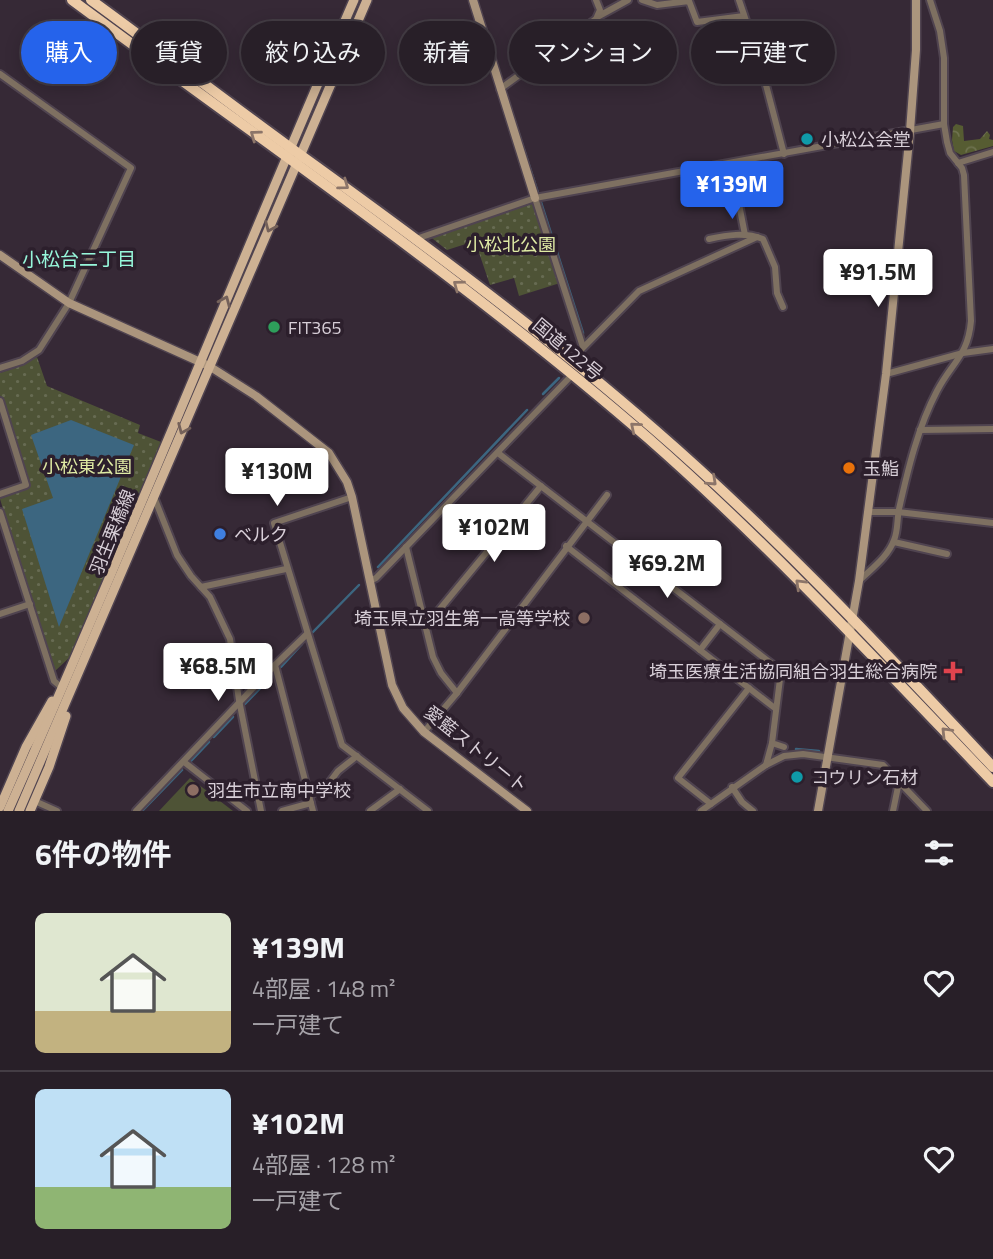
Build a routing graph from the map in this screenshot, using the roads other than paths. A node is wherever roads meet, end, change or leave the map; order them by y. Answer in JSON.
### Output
{"nodes":[{"id":1,"x":72,"y":0,"type":"edge"},
{"id":2,"x":91,"y":0,"type":"edge"},
{"id":3,"x":354,"y":0,"type":"edge"},
{"id":4,"x":367,"y":0,"type":"edge"},
{"id":5,"x":472,"y":0,"type":"edge"},
{"id":6,"x":596,"y":0,"type":"edge"},
{"id":7,"x":628,"y":0,"type":"edge"},
{"id":8,"x":642,"y":0,"type":"edge"},
{"id":9,"x":739,"y":0,"type":"edge"},
{"id":10,"x":916,"y":0,"type":"edge"},
{"id":11,"x":930,"y":0,"type":"edge"},
{"id":12,"x":744,"y":16,"type":"junction"},
{"id":13,"x":597,"y":17,"type":"junction"},
{"id":14,"x":0,"y":74,"type":"edge"},
{"id":15,"x":500,"y":89,"type":"junction"},
{"id":16,"x":944,"y":124,"type":"junction"},
{"id":17,"x":910,"y":131,"type":"junction"},
{"id":18,"x":993,"y":152,"type":"edge"},
{"id":19,"x":289,"y":153,"type":"junction"},
{"id":20,"x":784,"y":154,"type":"junction"},
{"id":21,"x":299,"y":159,"type":"junction"},
{"id":22,"x":731,"y":163,"type":"junction"},
{"id":23,"x":958,"y":163,"type":"junction"},
{"id":24,"x":535,"y":198,"type":"junction"},
{"id":25,"x":745,"y":235,"type":"junction"},
{"id":26,"x":757,"y":237,"type":"junction"},
{"id":27,"x":416,"y":239,"type":"junction"},
{"id":28,"x":709,"y":239,"type":"dead end"},
{"id":29,"x":0,"y":255,"type":"edge"},
{"id":30,"x":69,"y":303,"type":"junction"},
{"id":31,"x":783,"y":307,"type":"dead end"},
{"id":32,"x":583,"y":346,"type":"junction"},
{"id":33,"x":993,"y":349,"type":"edge"},
{"id":34,"x":964,"y":353,"type":"junction"},
{"id":35,"x":572,"y":359,"type":"junction"},
{"id":36,"x":204,"y":364,"type":"junction"},
{"id":37,"x":0,"y":368,"type":"edge"},
{"id":38,"x":886,"y":374,"type":"junction"},
{"id":39,"x":572,"y":375,"type":"junction"},
{"id":40,"x":0,"y":401,"type":"edge"},
{"id":41,"x":993,"y":429,"type":"edge"},
{"id":42,"x":920,"y":430,"type":"junction"},
{"id":43,"x":498,"y":453,"type":"junction"},
{"id":44,"x":541,"y":486,"type":"junction"},
{"id":45,"x":0,"y":494,"type":"edge"},
{"id":46,"x":607,"y":495,"type":"dead end"},
{"id":47,"x":154,"y":497,"type":"junction"},
{"id":48,"x":352,"y":497,"type":"junction"},
{"id":49,"x":0,"y":512,"type":"edge"},
{"id":50,"x":869,"y":512,"type":"junction"},
{"id":51,"x":898,"y":512,"type":"junction"},
{"id":52,"x":586,"y":520,"type":"junction"},
{"id":53,"x":993,"y":523,"type":"edge"},
{"id":54,"x":894,"y":542,"type":"junction"},
{"id":55,"x":406,"y":547,"type":"junction"},
{"id":56,"x":566,"y":547,"type":"junction"},
{"id":57,"x":947,"y":554,"type":"dead end"},
{"id":58,"x":286,"y":569,"type":"junction"},
{"id":59,"x":370,"y":581,"type":"junction"},
{"id":60,"x":859,"y":581,"type":"junction"},
{"id":61,"x":201,"y":587,"type":"junction"},
{"id":62,"x":30,"y":604,"type":"junction"},
{"id":63,"x":0,"y":614,"type":"edge"},
{"id":64,"x":852,"y":619,"type":"junction"},
{"id":65,"x":720,"y":624,"type":"junction"},
{"id":66,"x":426,"y":626,"type":"junction"},
{"id":67,"x":849,"y":632,"type":"junction"},
{"id":68,"x":307,"y":634,"type":"junction"},
{"id":69,"x":700,"y":650,"type":"junction"},
{"id":70,"x":82,"y":655,"type":"junction"},
{"id":71,"x":275,"y":665,"type":"junction"},
{"id":72,"x":61,"y":686,"type":"junction"},
{"id":73,"x":749,"y":688,"type":"junction"},
{"id":74,"x":457,"y":693,"type":"junction"},
{"id":75,"x":239,"y":700,"type":"junction"},
{"id":76,"x":776,"y":709,"type":"junction"},
{"id":77,"x":424,"y":732,"type":"junction"},
{"id":78,"x":772,"y":743,"type":"junction"},
{"id":79,"x":784,"y":747,"type":"dead end"},
{"id":80,"x":828,"y":755,"type":"junction"},
{"id":81,"x":356,"y":756,"type":"junction"},
{"id":82,"x":184,"y":762,"type":"junction"},
{"id":83,"x":766,"y":765,"type":"junction"},
{"id":84,"x":993,"y":767,"type":"edge"},
{"id":85,"x":899,"y":782,"type":"junction"},
{"id":86,"x":993,"y":782,"type":"edge"},
{"id":87,"x":732,"y":788,"type":"junction"},
{"id":88,"x":400,"y":789,"type":"junction"},
{"id":89,"x":39,"y":803,"type":"dead end"},
{"id":90,"x":311,"y":804,"type":"edge"},
{"id":91,"x":711,"y":804,"type":"junction"},
{"id":92,"x":0,"y":807,"type":"edge"},
{"id":93,"x":8,"y":811,"type":"edge"},
{"id":94,"x":19,"y":811,"type":"edge"},
{"id":95,"x":30,"y":811,"type":"edge"},
{"id":96,"x":57,"y":811,"type":"edge"},
{"id":97,"x":136,"y":811,"type":"edge"},
{"id":98,"x":247,"y":811,"type":"edge"},
{"id":99,"x":261,"y":811,"type":"edge"},
{"id":100,"x":282,"y":811,"type":"edge"},
{"id":101,"x":370,"y":811,"type":"edge"},
{"id":102,"x":428,"y":811,"type":"edge"},
{"id":103,"x":527,"y":811,"type":"edge"},
{"id":104,"x":701,"y":811,"type":"edge"},
{"id":105,"x":754,"y":811,"type":"edge"},
{"id":106,"x":818,"y":811,"type":"edge"},
{"id":107,"x":893,"y":811,"type":"edge"},
{"id":108,"x":927,"y":811,"type":"edge"}],
"edges":[{"from":19,"to":1,"type":"highway","name":"国道122号","one_way":true},
{"from":2,"to":19,"type":"highway","name":"国道122号"},
{"from":3,"to":19,"type":"main road","name":"羽生栗橋線"},
{"from":4,"to":21,"type":"main road","name":"羽生栗橋線"},
{"from":5,"to":15,"type":"street"},
{"from":6,"to":13,"type":"street"},
{"from":7,"to":13,"type":"street"},
{"from":8,"to":12,"type":"street"},
{"from":9,"to":12,"type":"street"},
{"from":10,"to":17,"type":"street"},
{"from":11,"to":16,"type":"street"},
{"from":12,"to":20,"type":"street"},
{"from":13,"to":15,"type":"street"},
{"from":14,"to":30,"type":"street"},
{"from":15,"to":24,"type":"street"},
{"from":16,"to":17,"type":"street"},
{"from":16,"to":23,"type":"street"},
{"from":17,"to":20,"type":"street"},
{"from":17,"to":38,"type":"street"},
{"from":18,"to":23,"type":"street"},
{"from":19,"to":21,"type":"highway","name":"国道122号"},
{"from":36,"to":19,"type":"main road","name":"羽生栗橋線","one_way":true},
{"from":20,"to":22,"type":"street"},
{"from":21,"to":27,"type":"highway","name":"国道122号","one_way":true},
{"from":21,"to":36,"type":"main road","name":"羽生栗橋線","one_way":true},
{"from":39,"to":21,"type":"highway","name":"国道122号","one_way":true},
{"from":22,"to":24,"type":"street"},
{"from":22,"to":25,"type":"street"},
{"from":23,"to":34,"type":"street"},
{"from":24,"to":27,"type":"street"},
{"from":24,"to":32,"type":"street"},
{"from":25,"to":26,"type":"street"},
{"from":25,"to":28,"type":"street"},
{"from":26,"to":31,"type":"street"},
{"from":26,"to":32,"type":"street"},
{"from":27,"to":35,"type":"highway","name":"国道122号"},
{"from":29,"to":30,"type":"street","name":"愛藍ストリート"},
{"from":30,"to":36,"type":"street","name":"愛藍ストリート"},
{"from":30,"to":37,"type":"street"},
{"from":32,"to":35,"type":"street"},
{"from":33,"to":34,"type":"street"},
{"from":34,"to":38,"type":"street"},
{"from":34,"to":42,"type":"street"},
{"from":35,"to":64,"type":"highway","name":"国道122号","one_way":true},
{"from":36,"to":47,"type":"main road","name":"羽生栗橋線","one_way":true},
{"from":36,"to":48,"type":"street","name":"愛藍ストリート"},
{"from":36,"to":70,"type":"main road","name":"羽生栗橋線"},
{"from":38,"to":50,"type":"street"},
{"from":39,"to":43,"type":"street"},
{"from":67,"to":39,"type":"highway","name":"国道122号","one_way":true},
{"from":40,"to":45,"type":"street"},
{"from":41,"to":42,"type":"street"},
{"from":42,"to":51,"type":"street"},
{"from":43,"to":44,"type":"street"},
{"from":43,"to":55,"type":"street"},
{"from":44,"to":52,"type":"street"},
{"from":44,"to":66,"type":"street"},
{"from":46,"to":52,"type":"street"},
{"from":47,"to":61,"type":"street"},
{"from":47,"to":70,"type":"main road","name":"羽生栗橋線"},
{"from":48,"to":58,"type":"street"},
{"from":48,"to":59,"type":"street","name":"愛藍ストリート"},
{"from":49,"to":62,"type":"street"},
{"from":50,"to":51,"type":"street"},
{"from":50,"to":60,"type":"street"},
{"from":51,"to":53,"type":"street"},
{"from":51,"to":54,"type":"street"},
{"from":52,"to":56,"type":"street"},
{"from":52,"to":65,"type":"street"},
{"from":54,"to":57,"type":"street"},
{"from":54,"to":60,"type":"street"},
{"from":55,"to":59,"type":"street"},
{"from":55,"to":66,"type":"street"},
{"from":56,"to":69,"type":"street"},
{"from":56,"to":74,"type":"street"},
{"from":58,"to":61,"type":"street"},
{"from":58,"to":68,"type":"street"},
{"from":59,"to":77,"type":"street","name":"愛藍ストリート"},
{"from":60,"to":64,"type":"street"},
{"from":61,"to":75,"type":"street"},
{"from":62,"to":63,"type":"street"},
{"from":62,"to":72,"type":"street"},
{"from":64,"to":67,"type":"street"},
{"from":64,"to":84,"type":"highway","name":"国道122号"},
{"from":65,"to":69,"type":"street"},
{"from":65,"to":76,"type":"street"},
{"from":66,"to":74,"type":"street"},
{"from":67,"to":80,"type":"street"},
{"from":86,"to":67,"type":"highway","name":"国道122号","one_way":true},
{"from":68,"to":71,"type":"street"},
{"from":68,"to":81,"type":"street"},
{"from":69,"to":73,"type":"street"},
{"from":70,"to":72,"type":"main road"},
{"from":70,"to":93,"type":"main road","name":"羽生栗橋線"},
{"from":70,"to":94,"type":"main road","name":"羽生栗橋線"},
{"from":70,"to":95,"type":"main road"},
{"from":71,"to":75,"type":"street"},
{"from":71,"to":90,"type":"street"},
{"from":72,"to":92,"type":"main road"},
{"from":73,"to":76,"type":"street"},
{"from":73,"to":91,"type":"street"},
{"from":74,"to":77,"type":"street"},
{"from":75,"to":82,"type":"street"},
{"from":75,"to":99,"type":"street"},
{"from":76,"to":78,"type":"street"},
{"from":77,"to":103,"type":"street","name":"愛藍ストリート"},
{"from":78,"to":79,"type":"street"},
{"from":78,"to":83,"type":"street"},
{"from":80,"to":83,"type":"street"},
{"from":80,"to":85,"type":"street"},
{"from":80,"to":106,"type":"street"},
{"from":81,"to":88,"type":"street"},
{"from":81,"to":90,"type":"street"},
{"from":82,"to":97,"type":"street"},
{"from":82,"to":98,"type":"street"},
{"from":83,"to":87,"type":"street"},
{"from":85,"to":107,"type":"street"},
{"from":85,"to":108,"type":"street"},
{"from":87,"to":91,"type":"street"},
{"from":87,"to":105,"type":"street"},
{"from":88,"to":101,"type":"street"},
{"from":88,"to":102,"type":"street"},
{"from":89,"to":96,"type":"street"},
{"from":90,"to":100,"type":"street"},
{"from":91,"to":104,"type":"street"}]}
